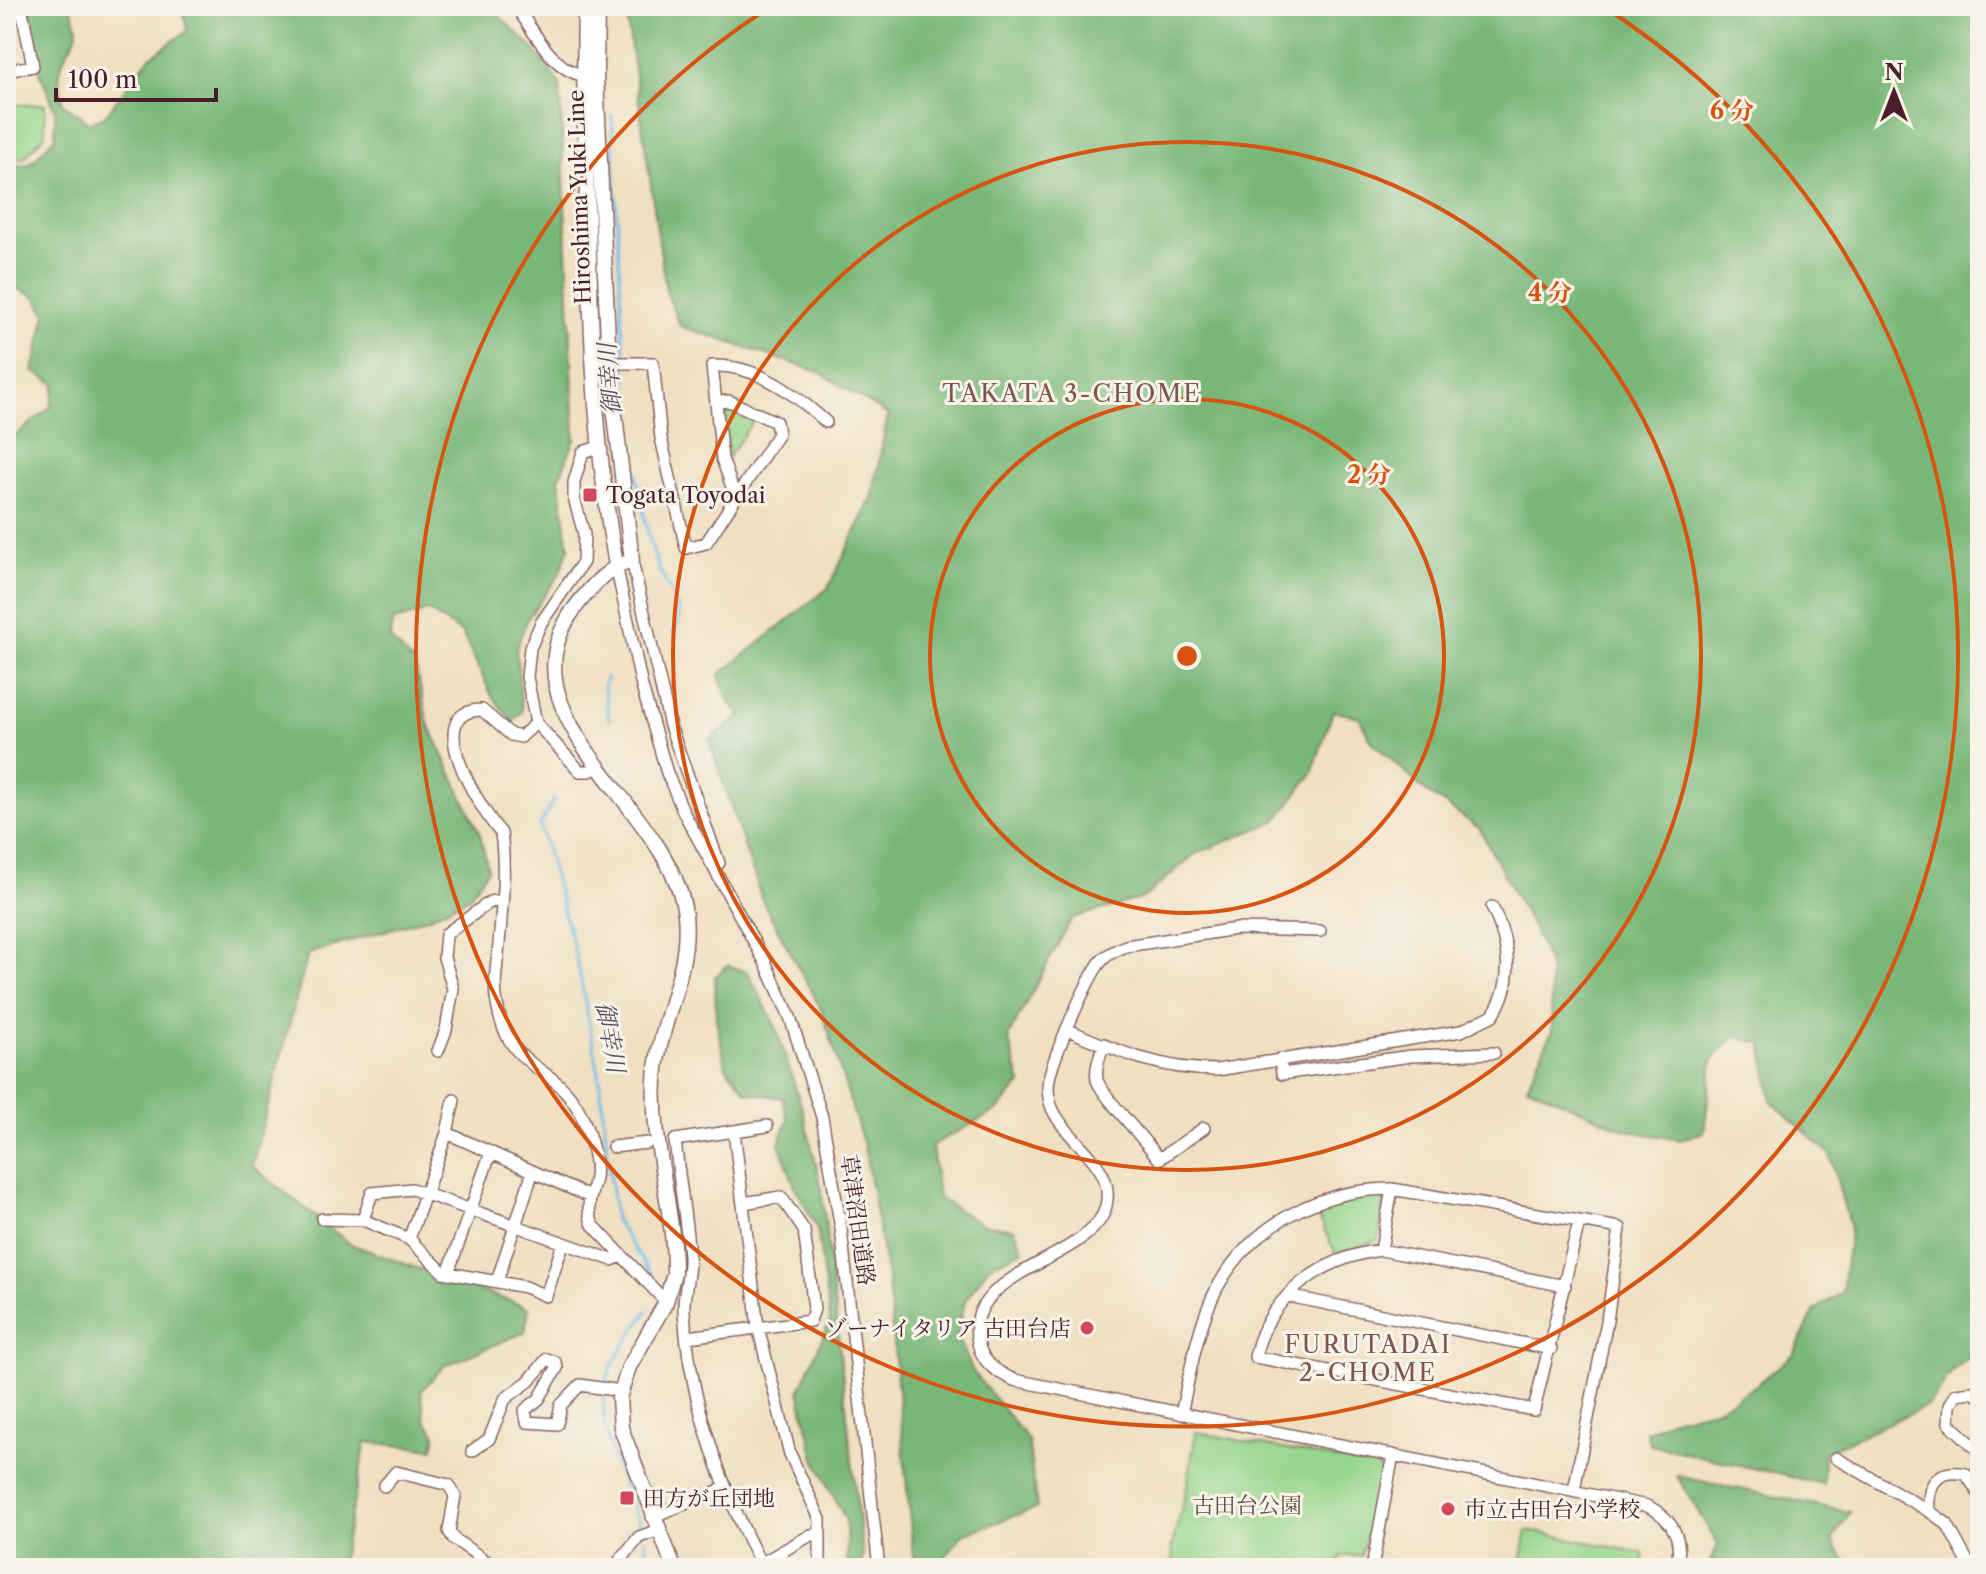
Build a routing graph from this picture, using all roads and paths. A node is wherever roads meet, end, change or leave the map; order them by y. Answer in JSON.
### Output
{"nodes":[{"id":1,"x":21,"y":6,"type":"edge"},
{"id":2,"x":516,"y":6,"type":"edge"},
{"id":3,"x":585,"y":6,"type":"edge"},
{"id":4,"x":597,"y":6,"type":"edge"},
{"id":5,"x":6,"y":71,"type":"edge"},
{"id":6,"x":589,"y":75,"type":"junction"},
{"id":7,"x":609,"y":363,"type":"junction"},
{"id":8,"x":592,"y":364,"type":"junction"},
{"id":9,"x":717,"y":402,"type":"junction"},
{"id":10,"x":826,"y":422,"type":"dead end"},
{"id":11,"x":599,"y":447,"type":"junction"},
{"id":12,"x":736,"y":498,"type":"junction"},
{"id":13,"x":632,"y":561,"type":"junction"},
{"id":14,"x":616,"y":565,"type":"junction"},
{"id":15,"x":536,"y":723,"type":"junction"},
{"id":16,"x":597,"y":767,"type":"junction"},
{"id":17,"x":731,"y":895,"type":"junction"},
{"id":18,"x":501,"y":900,"type":"junction"},
{"id":19,"x":1492,"y":907,"type":"dead end"},
{"id":20,"x":1320,"y":931,"type":"dead end"},
{"id":21,"x":1069,"y":1030,"type":"junction"},
{"id":22,"x":1104,"y":1044,"type":"junction"},
{"id":23,"x":438,"y":1051,"type":"dead end"},
{"id":24,"x":1494,"y":1053,"type":"dead end"},
{"id":25,"x":1280,"y":1059,"type":"junction"},
{"id":26,"x":454,"y":1100,"type":"dead end"},
{"id":27,"x":767,"y":1126,"type":"dead end"},
{"id":28,"x":1204,"y":1128,"type":"dead end"},
{"id":29,"x":734,"y":1131,"type":"junction"},
{"id":30,"x":447,"y":1133,"type":"junction"},
{"id":31,"x":647,"y":1143,"type":"dead end"},
{"id":32,"x":613,"y":1147,"type":"dead end"},
{"id":33,"x":491,"y":1152,"type":"junction"},
{"id":34,"x":533,"y":1171,"type":"junction"},
{"id":35,"x":1392,"y":1189,"type":"junction"},
{"id":36,"x":423,"y":1193,"type":"junction"},
{"id":37,"x":588,"y":1196,"type":"junction"},
{"id":38,"x":743,"y":1203,"type":"junction"},
{"id":39,"x":472,"y":1211,"type":"junction"},
{"id":40,"x":322,"y":1219,"type":"dead end"},
{"id":41,"x":363,"y":1220,"type":"junction"},
{"id":42,"x":1579,"y":1222,"type":"junction"},
{"id":43,"x":515,"y":1228,"type":"junction"},
{"id":44,"x":409,"y":1239,"type":"junction"},
{"id":45,"x":563,"y":1244,"type":"junction"},
{"id":46,"x":1381,"y":1250,"type":"junction"},
{"id":47,"x":622,"y":1256,"type":"junction"},
{"id":48,"x":448,"y":1273,"type":"junction"},
{"id":49,"x":497,"y":1281,"type":"junction"},
{"id":50,"x":1565,"y":1286,"type":"junction"},
{"id":51,"x":1288,"y":1296,"type":"junction"},
{"id":52,"x":666,"y":1302,"type":"junction"},
{"id":53,"x":758,"y":1327,"type":"junction"},
{"id":54,"x":688,"y":1337,"type":"junction"},
{"id":55,"x":1551,"y":1349,"type":"junction"},
{"id":56,"x":621,"y":1391,"type":"junction"},
{"id":57,"x":1980,"y":1396,"type":"edge"},
{"id":58,"x":1181,"y":1414,"type":"junction"},
{"id":59,"x":472,"y":1451,"type":"dead end"},
{"id":60,"x":1980,"y":1452,"type":"edge"},
{"id":61,"x":1393,"y":1455,"type":"junction"},
{"id":62,"x":1836,"y":1458,"type":"dead end"},
{"id":63,"x":384,"y":1486,"type":"dead end"},
{"id":64,"x":723,"y":1489,"type":"junction"},
{"id":65,"x":1574,"y":1490,"type":"junction"},
{"id":66,"x":1980,"y":1495,"type":"edge"},
{"id":67,"x":1929,"y":1511,"type":"junction"},
{"id":68,"x":654,"y":1524,"type":"junction"},
{"id":69,"x":819,"y":1534,"type":"junction"},
{"id":70,"x":762,"y":1566,"type":"edge"},
{"id":71,"x":496,"y":1568,"type":"edge"},
{"id":72,"x":614,"y":1568,"type":"edge"},
{"id":73,"x":674,"y":1568,"type":"edge"},
{"id":74,"x":820,"y":1568,"type":"edge"},
{"id":75,"x":879,"y":1568,"type":"edge"},
{"id":76,"x":1372,"y":1568,"type":"edge"},
{"id":77,"x":1676,"y":1568,"type":"edge"},
{"id":78,"x":1971,"y":1568,"type":"edge"}],
"edges":[{"from":1,"to":5,"type":"street"},
{"from":2,"to":6,"type":"street"},
{"from":3,"to":6,"type":"main road","name":"Hiroshima Yuki Line"},
{"from":4,"to":6,"type":"main road","name":"Hiroshima Yuki Line"},
{"from":6,"to":7,"type":"main road","name":"Hiroshima Yuki Line"},
{"from":6,"to":8,"type":"main road","name":"Hiroshima Yuki Line"},
{"from":7,"to":8,"type":"street"},
{"from":7,"to":12,"type":"street"},
{"from":7,"to":13,"type":"main road","name":"Hiroshima Yuki Line"},
{"from":8,"to":11,"type":"main road","name":"Hiroshima Yuki Line"},
{"from":9,"to":10,"type":"street"},
{"from":9,"to":12,"type":"street"},
{"from":9,"to":12,"type":"street"},
{"from":11,"to":14,"type":"main road","name":"Hiroshima Yuki Line"},
{"from":11,"to":15,"type":"street"},
{"from":13,"to":14,"type":"main road"},
{"from":13,"to":17,"type":"street"},
{"from":14,"to":16,"type":"main road"},
{"from":14,"to":17,"type":"street"},
{"from":15,"to":16,"type":"street"},
{"from":15,"to":18,"type":"street"},
{"from":16,"to":52,"type":"main road"},
{"from":17,"to":75,"type":"street","name":"草津沼田道路"},
{"from":18,"to":23,"type":"street"},
{"from":18,"to":37,"type":"street"},
{"from":19,"to":25,"type":"street"},
{"from":20,"to":21,"type":"street"},
{"from":21,"to":22,"type":"street"},
{"from":21,"to":58,"type":"street"},
{"from":22,"to":25,"type":"street"},
{"from":22,"to":28,"type":"street"},
{"from":24,"to":25,"type":"street"},
{"from":26,"to":30,"type":"street"},
{"from":27,"to":29,"type":"street"},
{"from":29,"to":38,"type":"street"},
{"from":29,"to":54,"type":"street"},
{"from":30,"to":33,"type":"street"},
{"from":30,"to":36,"type":"street"},
{"from":31,"to":32,"type":"street"},
{"from":33,"to":34,"type":"street"},
{"from":33,"to":39,"type":"street"},
{"from":34,"to":37,"type":"street"},
{"from":34,"to":43,"type":"street"},
{"from":35,"to":42,"type":"street"},
{"from":35,"to":46,"type":"street"},
{"from":35,"to":58,"type":"street"},
{"from":36,"to":39,"type":"street"},
{"from":36,"to":41,"type":"street"},
{"from":36,"to":44,"type":"street"},
{"from":37,"to":47,"type":"street"},
{"from":38,"to":53,"type":"street"},
{"from":38,"to":53,"type":"street"},
{"from":39,"to":43,"type":"street"},
{"from":39,"to":48,"type":"street"},
{"from":40,"to":41,"type":"street"},
{"from":41,"to":44,"type":"street"},
{"from":42,"to":50,"type":"street"},
{"from":42,"to":65,"type":"street"},
{"from":43,"to":45,"type":"street"},
{"from":43,"to":49,"type":"street"},
{"from":44,"to":48,"type":"street"},
{"from":45,"to":47,"type":"street"},
{"from":45,"to":49,"type":"street"},
{"from":46,"to":50,"type":"street"},
{"from":46,"to":51,"type":"street"},
{"from":47,"to":52,"type":"street"},
{"from":48,"to":49,"type":"street"},
{"from":50,"to":55,"type":"street"},
{"from":51,"to":55,"type":"street"},
{"from":51,"to":55,"type":"street"},
{"from":52,"to":56,"type":"main road"},
{"from":53,"to":54,"type":"street"},
{"from":53,"to":69,"type":"street"},
{"from":54,"to":64,"type":"street"},
{"from":56,"to":59,"type":"street"},
{"from":56,"to":68,"type":"main road"},
{"from":57,"to":60,"type":"street"},
{"from":58,"to":61,"type":"street"},
{"from":61,"to":65,"type":"street"},
{"from":61,"to":76,"type":"street"},
{"from":62,"to":67,"type":"street"},
{"from":63,"to":71,"type":"street"},
{"from":64,"to":68,"type":"street"},
{"from":64,"to":70,"type":"street"},
{"from":65,"to":77,"type":"street"},
{"from":66,"to":67,"type":"street"},
{"from":67,"to":78,"type":"street"},
{"from":68,"to":72,"type":"street"},
{"from":68,"to":73,"type":"main road"},
{"from":69,"to":70,"type":"street"},
{"from":69,"to":74,"type":"street"}]}
